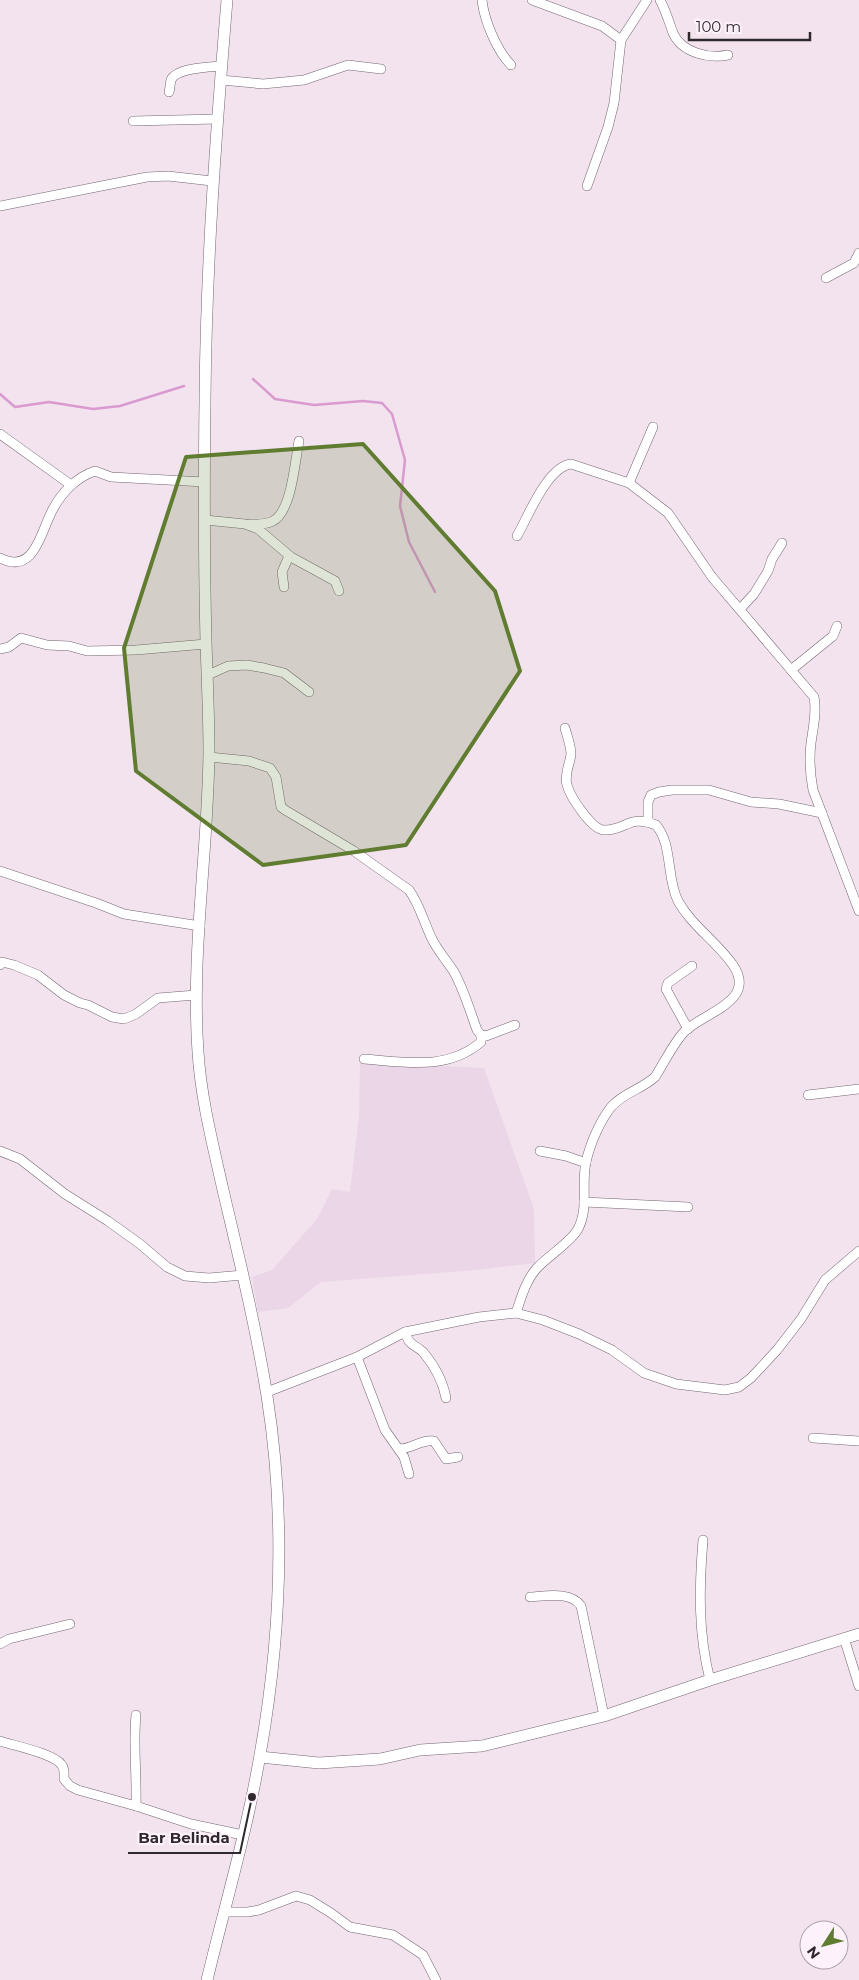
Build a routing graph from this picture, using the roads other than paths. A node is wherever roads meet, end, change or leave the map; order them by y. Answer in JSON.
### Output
{"nodes":[{"id":1,"x":227,"y":0,"type":"edge"},
{"id":2,"x":482,"y":0,"type":"edge"},
{"id":3,"x":532,"y":0,"type":"edge"},
{"id":4,"x":660,"y":0,"type":"edge"},
{"id":5,"x":648,"y":1,"type":"edge"},
{"id":6,"x":621,"y":40,"type":"junction"},
{"id":7,"x":728,"y":55,"type":"dead end"},
{"id":8,"x":511,"y":65,"type":"dead end"},
{"id":9,"x":222,"y":66,"type":"junction"},
{"id":10,"x":380,"y":69,"type":"dead end"},
{"id":11,"x":221,"y":80,"type":"junction"},
{"id":12,"x":169,"y":92,"type":"dead end"},
{"id":13,"x":217,"y":119,"type":"junction"},
{"id":14,"x":133,"y":121,"type":"dead end"},
{"id":15,"x":212,"y":181,"type":"junction"},
{"id":16,"x":587,"y":186,"type":"dead end"},
{"id":17,"x":0,"y":206,"type":"edge"},
{"id":18,"x":859,"y":253,"type":"edge"},
{"id":19,"x":826,"y":278,"type":"dead end"},
{"id":20,"x":653,"y":427,"type":"dead end"},
{"id":21,"x":0,"y":434,"type":"edge"},
{"id":22,"x":299,"y":441,"type":"dead end"},
{"id":23,"x":205,"y":482,"type":"junction"},
{"id":24,"x":629,"y":483,"type":"junction"},
{"id":25,"x":71,"y":486,"type":"junction"},
{"id":26,"x":205,"y":520,"type":"junction"},
{"id":27,"x":245,"y":524,"type":"junction"},
{"id":28,"x":517,"y":536,"type":"dead end"},
{"id":29,"x":782,"y":543,"type":"dead end"},
{"id":30,"x":289,"y":556,"type":"junction"},
{"id":31,"x":0,"y":558,"type":"edge"},
{"id":32,"x":284,"y":587,"type":"dead end"},
{"id":33,"x":339,"y":591,"type":"dead end"},
{"id":34,"x":740,"y":609,"type":"junction"},
{"id":35,"x":837,"y":626,"type":"dead end"},
{"id":36,"x":206,"y":644,"type":"junction"},
{"id":37,"x":0,"y":648,"type":"edge"},
{"id":38,"x":791,"y":670,"type":"junction"},
{"id":39,"x":208,"y":675,"type":"junction"},
{"id":40,"x":309,"y":692,"type":"dead end"},
{"id":41,"x":565,"y":728,"type":"dead end"},
{"id":42,"x":209,"y":757,"type":"junction"},
{"id":43,"x":822,"y":813,"type":"junction"},
{"id":44,"x":648,"y":822,"type":"junction"},
{"id":45,"x":0,"y":871,"type":"edge"},
{"id":46,"x":859,"y":912,"type":"edge"},
{"id":47,"x":200,"y":926,"type":"junction"},
{"id":48,"x":0,"y":965,"type":"edge"},
{"id":49,"x":692,"y":966,"type":"dead end"},
{"id":50,"x":196,"y":995,"type":"junction"},
{"id":51,"x":514,"y":1025,"type":"dead end"},
{"id":52,"x":688,"y":1029,"type":"junction"},
{"id":53,"x":482,"y":1035,"type":"junction"},
{"id":54,"x":364,"y":1059,"type":"dead end"},
{"id":55,"x":859,"y":1089,"type":"edge"},
{"id":56,"x":808,"y":1095,"type":"dead end"},
{"id":57,"x":0,"y":1151,"type":"edge"},
{"id":58,"x":540,"y":1151,"type":"dead end"},
{"id":59,"x":586,"y":1163,"type":"junction"},
{"id":60,"x":584,"y":1202,"type":"junction"},
{"id":61,"x":688,"y":1207,"type":"dead end"},
{"id":62,"x":859,"y":1251,"type":"edge"},
{"id":63,"x":243,"y":1275,"type":"junction"},
{"id":64,"x":516,"y":1313,"type":"junction"},
{"id":65,"x":406,"y":1332,"type":"junction"},
{"id":66,"x":357,"y":1357,"type":"junction"},
{"id":67,"x":267,"y":1392,"type":"junction"},
{"id":68,"x":446,"y":1398,"type":"dead end"},
{"id":69,"x":813,"y":1438,"type":"dead end"},
{"id":70,"x":859,"y":1441,"type":"edge"},
{"id":71,"x":399,"y":1448,"type":"junction"},
{"id":72,"x":458,"y":1457,"type":"dead end"},
{"id":73,"x":409,"y":1474,"type":"dead end"},
{"id":74,"x":704,"y":1540,"type":"dead end"},
{"id":75,"x":530,"y":1596,"type":"dead end"},
{"id":76,"x":70,"y":1624,"type":"dead end"},
{"id":77,"x":859,"y":1634,"type":"edge"},
{"id":78,"x":844,"y":1638,"type":"junction"},
{"id":79,"x":0,"y":1644,"type":"edge"},
{"id":80,"x":710,"y":1680,"type":"junction"},
{"id":81,"x":859,"y":1686,"type":"edge"},
{"id":82,"x":136,"y":1715,"type":"dead end"},
{"id":83,"x":604,"y":1716,"type":"junction"},
{"id":84,"x":0,"y":1741,"type":"edge"},
{"id":85,"x":260,"y":1757,"type":"junction"},
{"id":86,"x":136,"y":1806,"type":"junction"},
{"id":87,"x":244,"y":1835,"type":"junction"},
{"id":88,"x":224,"y":1912,"type":"junction"},
{"id":89,"x":207,"y":1980,"type":"edge"},
{"id":90,"x":436,"y":1980,"type":"edge"}],
"edges":[{"from":1,"to":9,"type":"main road"},
{"from":2,"to":8,"type":"street"},
{"from":3,"to":6,"type":"street"},
{"from":4,"to":7,"type":"street"},
{"from":5,"to":6,"type":"street"},
{"from":6,"to":16,"type":"street"},
{"from":9,"to":11,"type":"main road"},
{"from":9,"to":12,"type":"street"},
{"from":10,"to":11,"type":"street"},
{"from":11,"to":13,"type":"main road"},
{"from":13,"to":14,"type":"street"},
{"from":13,"to":15,"type":"main road"},
{"from":15,"to":17,"type":"street"},
{"from":15,"to":23,"type":"main road"},
{"from":18,"to":19,"type":"street"},
{"from":20,"to":24,"type":"street"},
{"from":21,"to":25,"type":"street"},
{"from":22,"to":27,"type":"street"},
{"from":23,"to":25,"type":"street"},
{"from":23,"to":26,"type":"main road"},
{"from":24,"to":28,"type":"street"},
{"from":24,"to":34,"type":"street"},
{"from":25,"to":31,"type":"street"},
{"from":26,"to":27,"type":"street"},
{"from":26,"to":36,"type":"main road"},
{"from":27,"to":30,"type":"street"},
{"from":29,"to":34,"type":"street"},
{"from":30,"to":32,"type":"street"},
{"from":30,"to":33,"type":"street"},
{"from":34,"to":38,"type":"street"},
{"from":35,"to":38,"type":"street"},
{"from":36,"to":37,"type":"street"},
{"from":36,"to":39,"type":"main road"},
{"from":38,"to":43,"type":"street"},
{"from":39,"to":40,"type":"street"},
{"from":39,"to":42,"type":"main road"},
{"from":41,"to":44,"type":"street"},
{"from":42,"to":47,"type":"main road"},
{"from":42,"to":53,"type":"street"},
{"from":43,"to":44,"type":"street"},
{"from":43,"to":46,"type":"street"},
{"from":44,"to":52,"type":"street"},
{"from":45,"to":47,"type":"street"},
{"from":47,"to":50,"type":"main road"},
{"from":48,"to":50,"type":"street"},
{"from":49,"to":52,"type":"street"},
{"from":50,"to":63,"type":"main road"},
{"from":51,"to":53,"type":"street"},
{"from":52,"to":59,"type":"street"},
{"from":53,"to":54,"type":"street"},
{"from":55,"to":56,"type":"street"},
{"from":57,"to":63,"type":"street"},
{"from":58,"to":59,"type":"street"},
{"from":59,"to":60,"type":"street"},
{"from":60,"to":61,"type":"street"},
{"from":60,"to":64,"type":"street"},
{"from":62,"to":64,"type":"street"},
{"from":63,"to":67,"type":"main road"},
{"from":64,"to":65,"type":"street"},
{"from":65,"to":66,"type":"street"},
{"from":65,"to":68,"type":"street"},
{"from":66,"to":67,"type":"street"},
{"from":66,"to":71,"type":"street"},
{"from":67,"to":85,"type":"main road"},
{"from":69,"to":70,"type":"street"},
{"from":71,"to":72,"type":"street"},
{"from":71,"to":73,"type":"street"},
{"from":74,"to":80,"type":"street"},
{"from":75,"to":83,"type":"street"},
{"from":76,"to":79,"type":"street"},
{"from":77,"to":78,"type":"main road"},
{"from":78,"to":80,"type":"main road"},
{"from":78,"to":81,"type":"street"},
{"from":80,"to":83,"type":"main road"},
{"from":82,"to":86,"type":"street"},
{"from":83,"to":85,"type":"main road"},
{"from":84,"to":86,"type":"street"},
{"from":85,"to":87,"type":"main road"},
{"from":86,"to":87,"type":"street"},
{"from":87,"to":88,"type":"main road"},
{"from":88,"to":89,"type":"main road"},
{"from":88,"to":90,"type":"street"}]}
